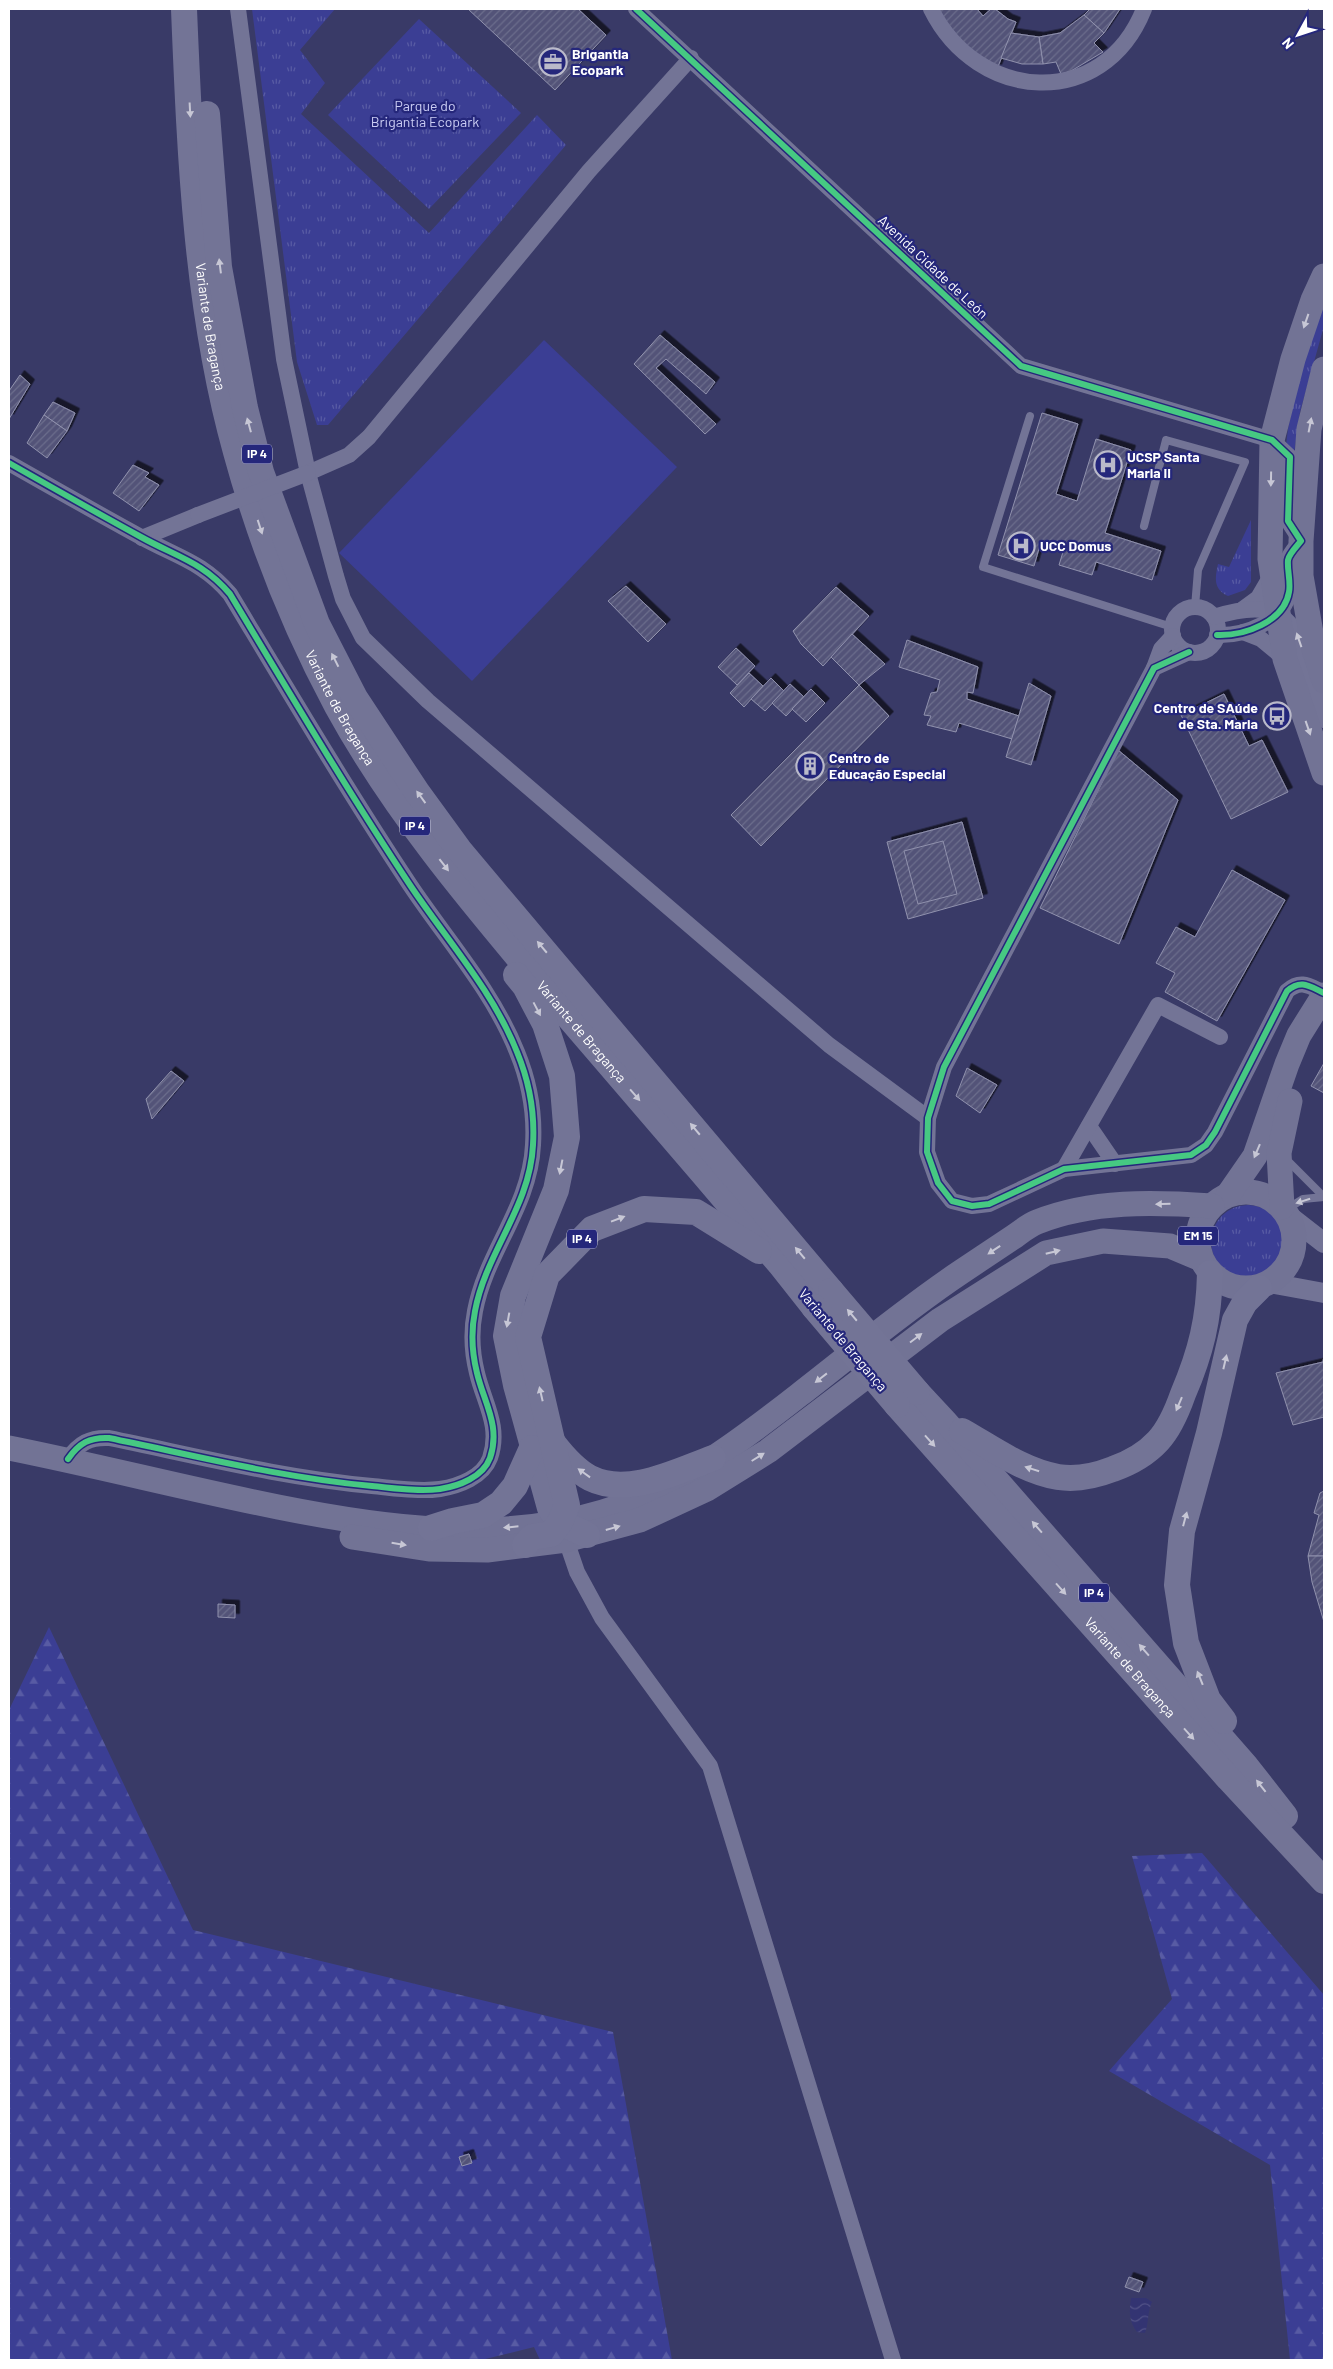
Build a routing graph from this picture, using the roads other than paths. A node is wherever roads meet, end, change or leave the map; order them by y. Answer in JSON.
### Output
{"nodes":[{"id":1,"x":184,"y":9,"type":"edge"},
{"id":2,"x":202,"y":9,"type":"edge"},
{"id":3,"x":238,"y":9,"type":"edge"},
{"id":4,"x":636,"y":9,"type":"edge"},
{"id":5,"x":931,"y":9,"type":"edge"},
{"id":6,"x":1144,"y":9,"type":"edge"},
{"id":7,"x":691,"y":58,"type":"junction"},
{"id":8,"x":1324,"y":276,"type":"edge"},
{"id":9,"x":1324,"y":368,"type":"edge"},
{"id":10,"x":1030,"y":416,"type":"dead end"},
{"id":11,"x":1272,"y":440,"type":"junction"},
{"id":12,"x":9,"y":463,"type":"edge"},
{"id":13,"x":308,"y":473,"type":"junction"},
{"id":14,"x":1144,"y":526,"type":"dead end"},
{"id":15,"x":142,"y":538,"type":"junction"},
{"id":16,"x":1301,"y":541,"type":"junction"},
{"id":17,"x":1272,"y":574,"type":"junction"},
{"id":18,"x":1195,"y":607,"type":"junction"},
{"id":19,"x":1243,"y":609,"type":"junction"},
{"id":20,"x":1278,"y":614,"type":"junction"},
{"id":21,"x":1214,"y":617,"type":"junction"},
{"id":22,"x":1172,"y":631,"type":"junction"},
{"id":23,"x":1243,"y":632,"type":"junction"},
{"id":24,"x":1217,"y":635,"type":"junction"},
{"id":25,"x":1189,"y":652,"type":"junction"},
{"id":26,"x":1285,"y":660,"type":"junction"},
{"id":27,"x":1158,"y":665,"type":"junction"},
{"id":28,"x":1324,"y":681,"type":"edge"},
{"id":29,"x":1324,"y":720,"type":"edge"},
{"id":30,"x":1324,"y":773,"type":"edge"},
{"id":31,"x":502,"y":938,"type":"junction"},
{"id":32,"x":1324,"y":994,"type":"edge"},
{"id":33,"x":1324,"y":1026,"type":"edge"},
{"id":34,"x":1220,"y":1037,"type":"dead end"},
{"id":35,"x":928,"y":1118,"type":"junction"},
{"id":36,"x":1089,"y":1126,"type":"junction"},
{"id":37,"x":1279,"y":1153,"type":"junction"},
{"id":38,"x":1115,"y":1164,"type":"junction"},
{"id":39,"x":1064,"y":1169,"type":"junction"},
{"id":40,"x":1324,"y":1197,"type":"edge"},
{"id":41,"x":1220,"y":1200,"type":"junction"},
{"id":42,"x":1285,"y":1211,"type":"junction"},
{"id":43,"x":1324,"y":1243,"type":"edge"},
{"id":44,"x":780,"y":1264,"type":"junction"},
{"id":45,"x":1206,"y":1266,"type":"junction"},
{"id":46,"x":1264,"y":1285,"type":"junction"},
{"id":47,"x":1323,"y":1291,"type":"edge"},
{"id":48,"x":823,"y":1299,"type":"junction"},
{"id":49,"x":907,"y":1398,"type":"junction"},
{"id":50,"x":944,"y":1421,"type":"junction"},
{"id":51,"x":542,"y":1445,"type":"junction"},
{"id":52,"x":9,"y":1448,"type":"edge"},
{"id":53,"x":713,"y":1458,"type":"junction"},
{"id":54,"x":68,"y":1460,"type":"junction"},
{"id":55,"x":431,"y":1528,"type":"junction"},
{"id":56,"x":571,"y":1532,"type":"junction"},
{"id":57,"x":526,"y":1545,"type":"joint"},
{"id":58,"x":1245,"y":1766,"type":"junction"},
{"id":59,"x":1324,"y":1866,"type":"edge"},
{"id":60,"x":1324,"y":1881,"type":"edge"},
{"id":61,"x":893,"y":2360,"type":"edge"}],
"edges":[{"from":1,"to":31,"type":"highway","name":"Variante de Bragança","number":"IP 4","one_way":true},
{"from":48,"to":2,"type":"highway","name":"Variante de Bragança","number":"IP 4","one_way":true},
{"from":3,"to":13,"type":"street"},
{"from":4,"to":7,"type":"street","name":"Avenida Cidade de León"},
{"from":5,"to":6,"type":"street"},
{"from":7,"to":11,"type":"street","name":"Avenida Cidade de León"},
{"from":7,"to":13,"type":"street"},
{"from":8,"to":11,"type":"main road","one_way":true},
{"from":16,"to":9,"type":"main road","one_way":true},
{"from":10,"to":22,"type":"lane"},
{"from":11,"to":16,"type":"street"},
{"from":11,"to":17,"type":"main road","one_way":true},
{"from":12,"to":15,"type":"street"},
{"from":13,"to":15,"type":"street","bridge":true},
{"from":13,"to":35,"type":"street"},
{"from":14,"to":18,"type":"lane"},
{"from":15,"to":54,"type":"street"},
{"from":16,"to":20,"type":"street"},
{"from":16,"to":28,"type":"main road"},
{"from":17,"to":19,"type":"street"},
{"from":17,"to":20,"type":"main road"},
{"from":18,"to":21,"type":"street"},
{"from":18,"to":22,"type":"street"},
{"from":19,"to":20,"type":"street"},
{"from":19,"to":21,"type":"street"},
{"from":20,"to":23,"type":"street"},
{"from":20,"to":26,"type":"main road"},
{"from":29,"to":20,"type":"street","one_way":true},
{"from":21,"to":24,"type":"street"},
{"from":22,"to":25,"type":"street"},
{"from":22,"to":27,"type":"street"},
{"from":23,"to":24,"type":"street"},
{"from":23,"to":26,"type":"street"},
{"from":24,"to":25,"type":"street"},
{"from":25,"to":27,"type":"street"},
{"from":26,"to":30,"type":"main road","one_way":true},
{"from":27,"to":35,"type":"street"},
{"from":31,"to":44,"type":"highway","name":"Variante de Bragança","number":"IP 4","one_way":true},
{"from":31,"to":51,"type":"highway","one_way":true},
{"from":32,"to":38,"type":"street"},
{"from":32,"to":41,"type":"main road","number":"EM 15","one_way":true},
{"from":33,"to":37,"type":"main road"},
{"from":34,"to":36,"type":"street"},
{"from":35,"to":39,"type":"street"},
{"from":36,"to":38,"type":"street"},
{"from":36,"to":39,"type":"street"},
{"from":37,"to":40,"type":"lane"},
{"from":37,"to":42,"type":"main road"},
{"from":38,"to":39,"type":"street"},
{"from":40,"to":42,"type":"lane","one_way":true},
{"from":41,"to":42,"type":"main road"},
{"from":41,"to":45,"type":"main road","number":"EM 15"},
{"from":41,"to":53,"type":"main road","one_way":true},
{"from":42,"to":43,"type":"street"},
{"from":42,"to":46,"type":"main road"},
{"from":44,"to":48,"type":"highway","name":"Variante de Bragança","number":"IP 4"},
{"from":51,"to":44,"type":"highway","number":"IP 4","one_way":true},
{"from":45,"to":46,"type":"main road"},
{"from":45,"to":50,"type":"highway","one_way":true},
{"from":56,"to":45,"type":"main road","one_way":true},
{"from":46,"to":47,"type":"street"},
{"from":58,"to":46,"type":"highway","one_way":true},
{"from":48,"to":49,"type":"highway","name":"Variante de Bragança","number":"IP 4","bridge":true},
{"from":49,"to":50,"type":"highway","name":"Variante de Bragança","number":"IP 4"},
{"from":49,"to":60,"type":"highway","name":"Variante de Bragança","number":"IP 4","one_way":true},
{"from":58,"to":50,"type":"highway","name":"Variante de Bragança","number":"IP 4","one_way":true},
{"from":53,"to":51,"type":"highway","number":"IP 4","one_way":true},
{"from":51,"to":55,"type":"highway"},
{"from":51,"to":56,"type":"highway","number":"IP 4"},
{"from":52,"to":54,"type":"main road"},
{"from":53,"to":56,"type":"main road"},
{"from":54,"to":55,"type":"main road"},
{"from":54,"to":57,"type":"main road","one_way":true},
{"from":56,"to":55,"type":"main road","one_way":true},
{"from":56,"to":57,"type":"highway"},
{"from":56,"to":61,"type":"street"},
{"from":59,"to":58,"type":"highway","name":"Variante de Bragança","number":"IP 4","one_way":true}]}
